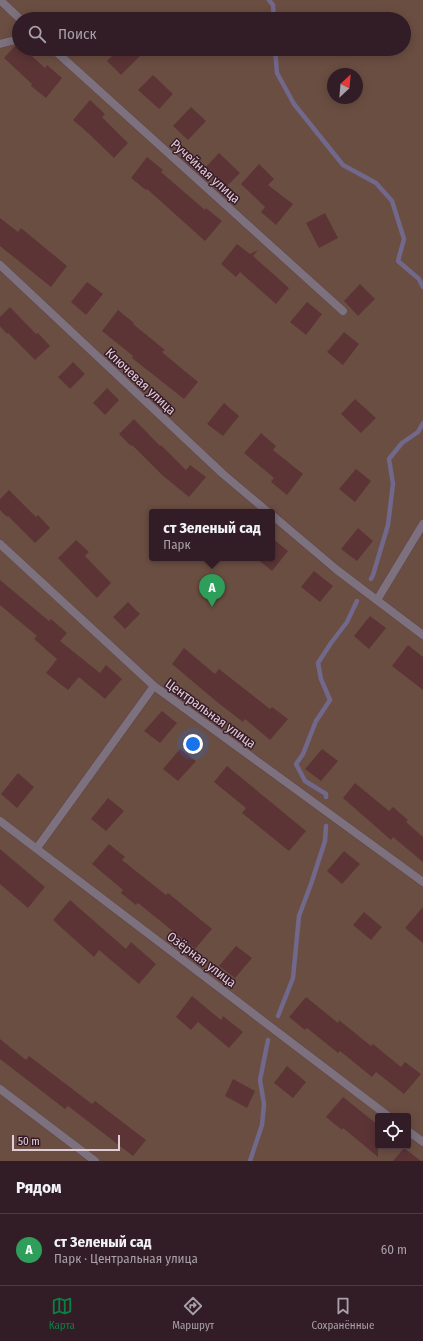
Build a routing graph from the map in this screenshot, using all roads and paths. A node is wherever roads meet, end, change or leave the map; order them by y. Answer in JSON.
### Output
{"nodes":[{"id":1,"x":0,"y":0,"type":"edge"},
{"id":2,"x":13,"y":12,"type":"edge"},
{"id":3,"x":12,"y":41,"type":"edge"},
{"id":4,"x":0,"y":44,"type":"edge"},
{"id":5,"x":61,"y":56,"type":"edge"},
{"id":6,"x":0,"y":265,"type":"edge"},
{"id":7,"x":343,"y":311,"type":"dead end"},
{"id":8,"x":264,"y":509,"type":"edge"},
{"id":9,"x":275,"y":518,"type":"edge"},
{"id":10,"x":423,"y":524,"type":"edge"},
{"id":11,"x":0,"y":544,"type":"edge"},
{"id":12,"x":377,"y":600,"type":"junction"},
{"id":13,"x":423,"y":635,"type":"edge"},
{"id":14,"x":154,"y":686,"type":"junction"},
{"id":15,"x":0,"y":821,"type":"edge"},
{"id":16,"x":37,"y":848,"type":"junction"},
{"id":17,"x":423,"y":882,"type":"edge"},
{"id":18,"x":0,"y":1090,"type":"edge"},
{"id":19,"x":384,"y":1113,"type":"edge"},
{"id":20,"x":411,"y":1133,"type":"edge"},
{"id":21,"x":423,"y":1142,"type":"edge"},
{"id":22,"x":95,"y":1161,"type":"edge"}],
"edges":[{"from":1,"to":2,"type":"street"},
{"from":3,"to":4,"type":"street"},
{"from":5,"to":7,"type":"street","name":"Ручейная улица"},
{"from":6,"to":8,"type":"street","name":"Ключевая улица"},
{"from":9,"to":12,"type":"street"},
{"from":10,"to":12,"type":"street"},
{"from":11,"to":14,"type":"street","name":"Центральная улица"},
{"from":12,"to":13,"type":"street"},
{"from":14,"to":16,"type":"street"},
{"from":14,"to":17,"type":"street","name":"Центральная улица"},
{"from":15,"to":16,"type":"street","name":"Озёрная улица"},
{"from":16,"to":19,"type":"street","name":"Озёрная улица"},
{"from":18,"to":22,"type":"street"},
{"from":20,"to":21,"type":"street"}]}
